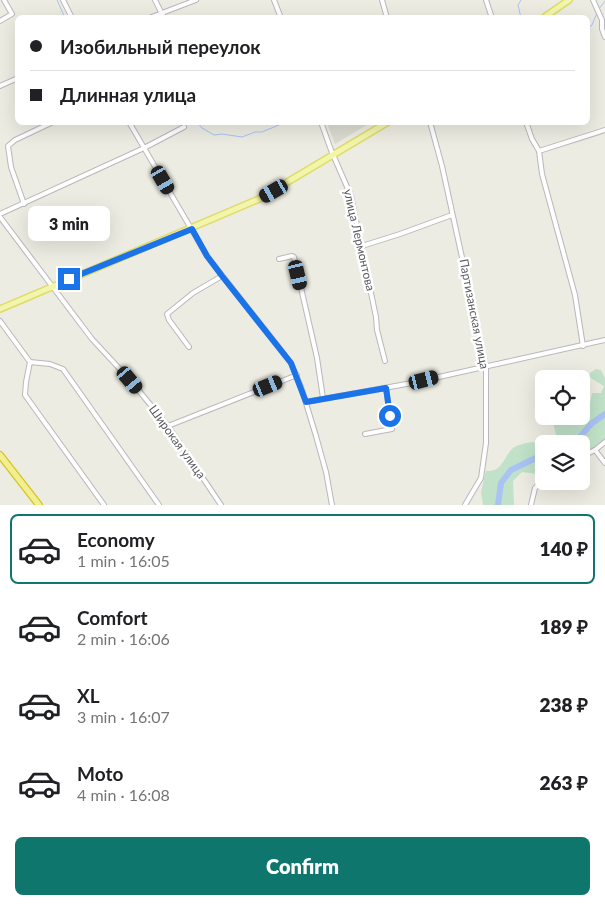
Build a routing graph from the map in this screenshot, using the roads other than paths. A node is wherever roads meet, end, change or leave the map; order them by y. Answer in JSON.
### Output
{"nodes":[{"id":1,"x":4,"y":0,"type":"edge"},
{"id":2,"x":63,"y":0,"type":"edge"},
{"id":3,"x":155,"y":0,"type":"edge"},
{"id":4,"x":196,"y":0,"type":"edge"},
{"id":5,"x":274,"y":0,"type":"edge"},
{"id":6,"x":382,"y":0,"type":"edge"},
{"id":7,"x":486,"y":0,"type":"edge"},
{"id":8,"x":569,"y":0,"type":"edge"},
{"id":9,"x":593,"y":0,"type":"edge"},
{"id":10,"x":161,"y":12,"type":"junction"},
{"id":11,"x":70,"y":15,"type":"edge"},
{"id":12,"x":156,"y":15,"type":"edge"},
{"id":13,"x":162,"y":15,"type":"edge"},
{"id":14,"x":280,"y":15,"type":"edge"},
{"id":15,"x":386,"y":15,"type":"edge"},
{"id":16,"x":491,"y":15,"type":"edge"},
{"id":17,"x":547,"y":15,"type":"edge"},
{"id":18,"x":0,"y":20,"type":"edge"},
{"id":19,"x":605,"y":37,"type":"edge"},
{"id":20,"x":15,"y":79,"type":"edge"},
{"id":21,"x":0,"y":86,"type":"edge"},
{"id":22,"x":47,"y":125,"type":"edge"},
{"id":23,"x":131,"y":125,"type":"edge"},
{"id":24,"x":322,"y":125,"type":"edge"},
{"id":25,"x":383,"y":125,"type":"edge"},
{"id":26,"x":431,"y":125,"type":"edge"},
{"id":27,"x":527,"y":125,"type":"edge"},
{"id":28,"x":184,"y":127,"type":"dead end"},
{"id":29,"x":605,"y":130,"type":"edge"},
{"id":30,"x":144,"y":148,"type":"junction"},
{"id":31,"x":539,"y":151,"type":"junction"},
{"id":32,"x":333,"y":156,"type":"junction"},
{"id":33,"x":24,"y":204,"type":"junction"},
{"id":34,"x":452,"y":215,"type":"junction"},
{"id":35,"x":0,"y":216,"type":"edge"},
{"id":36,"x":192,"y":229,"type":"junction"},
{"id":37,"x":362,"y":246,"type":"junction"},
{"id":38,"x":278,"y":259,"type":"dead end"},
{"id":39,"x":222,"y":276,"type":"junction"},
{"id":40,"x":52,"y":287,"type":"junction"},
{"id":41,"x":0,"y":309,"type":"edge"},
{"id":42,"x":0,"y":321,"type":"edge"},
{"id":43,"x":605,"y":340,"type":"edge"},
{"id":44,"x":583,"y":346,"type":"junction"},
{"id":45,"x":189,"y":347,"type":"dead end"},
{"id":46,"x":386,"y":361,"type":"dead end"},
{"id":47,"x":30,"y":362,"type":"junction"},
{"id":48,"x":486,"y":367,"type":"junction"},
{"id":49,"x":297,"y":375,"type":"junction"},
{"id":50,"x":386,"y":388,"type":"junction"},
{"id":51,"x":323,"y":398,"type":"junction"},
{"id":52,"x":306,"y":402,"type":"junction"},
{"id":53,"x":168,"y":426,"type":"junction"},
{"id":54,"x":365,"y":434,"type":"dead end"},
{"id":55,"x":605,"y":442,"type":"edge"},
{"id":56,"x":595,"y":450,"type":"junction"},
{"id":57,"x":590,"y":452,"type":"edge"},
{"id":58,"x":0,"y":455,"type":"edge"},
{"id":59,"x":605,"y":463,"type":"edge"},
{"id":60,"x":535,"y":487,"type":"edge"},
{"id":61,"x":39,"y":505,"type":"edge"},
{"id":62,"x":104,"y":505,"type":"edge"},
{"id":63,"x":159,"y":505,"type":"edge"},
{"id":64,"x":221,"y":505,"type":"edge"},
{"id":65,"x":332,"y":505,"type":"edge"},
{"id":66,"x":466,"y":505,"type":"edge"},
{"id":67,"x":531,"y":505,"type":"edge"}],
"edges":[{"from":1,"to":18,"type":"street"},
{"from":2,"to":11,"type":"street"},
{"from":3,"to":10,"type":"street"},
{"from":4,"to":10,"type":"street"},
{"from":5,"to":14,"type":"street"},
{"from":6,"to":15,"type":"street"},
{"from":7,"to":16,"type":"street"},
{"from":8,"to":17,"type":"main road"},
{"from":9,"to":19,"type":"street"},
{"from":10,"to":12,"type":"street"},
{"from":10,"to":13,"type":"street"},
{"from":20,"to":21,"type":"street"},
{"from":22,"to":33,"type":"street"},
{"from":23,"to":30,"type":"street"},
{"from":24,"to":32,"type":"street","name":"улица Лермонтова"},
{"from":25,"to":32,"type":"main road"},
{"from":26,"to":34,"type":"street","name":"Партизанская улица"},
{"from":27,"to":31,"type":"street"},
{"from":28,"to":30,"type":"street"},
{"from":29,"to":31,"type":"street"},
{"from":30,"to":33,"type":"street"},
{"from":30,"to":36,"type":"street"},
{"from":31,"to":44,"type":"street"},
{"from":32,"to":36,"type":"main road"},
{"from":32,"to":37,"type":"street","name":"улица Лермонтова"},
{"from":33,"to":35,"type":"street"},
{"from":34,"to":37,"type":"street"},
{"from":34,"to":48,"type":"street","name":"Партизанская улица"},
{"from":35,"to":40,"type":"street","name":"Широкая улица"},
{"from":36,"to":39,"type":"street"},
{"from":36,"to":40,"type":"main road"},
{"from":37,"to":46,"type":"street","name":"улица Лермонтова"},
{"from":38,"to":51,"type":"street"},
{"from":39,"to":45,"type":"street"},
{"from":39,"to":49,"type":"street"},
{"from":40,"to":41,"type":"main road"},
{"from":40,"to":53,"type":"street","name":"Широкая улица"},
{"from":42,"to":47,"type":"street"},
{"from":43,"to":44,"type":"street"},
{"from":44,"to":48,"type":"street"},
{"from":47,"to":62,"type":"street"},
{"from":47,"to":63,"type":"street"},
{"from":48,"to":50,"type":"street"},
{"from":48,"to":66,"type":"street","name":"Партизанская улица"},
{"from":49,"to":52,"type":"street"},
{"from":49,"to":53,"type":"street"},
{"from":50,"to":51,"type":"street"},
{"from":50,"to":54,"type":"street"},
{"from":51,"to":52,"type":"street"},
{"from":52,"to":65,"type":"street"},
{"from":53,"to":64,"type":"street","name":"Широкая улица"},
{"from":55,"to":56,"type":"street"},
{"from":56,"to":57,"type":"street"},
{"from":56,"to":59,"type":"street"},
{"from":58,"to":61,"type":"highway"},
{"from":60,"to":67,"type":"street"}]}
